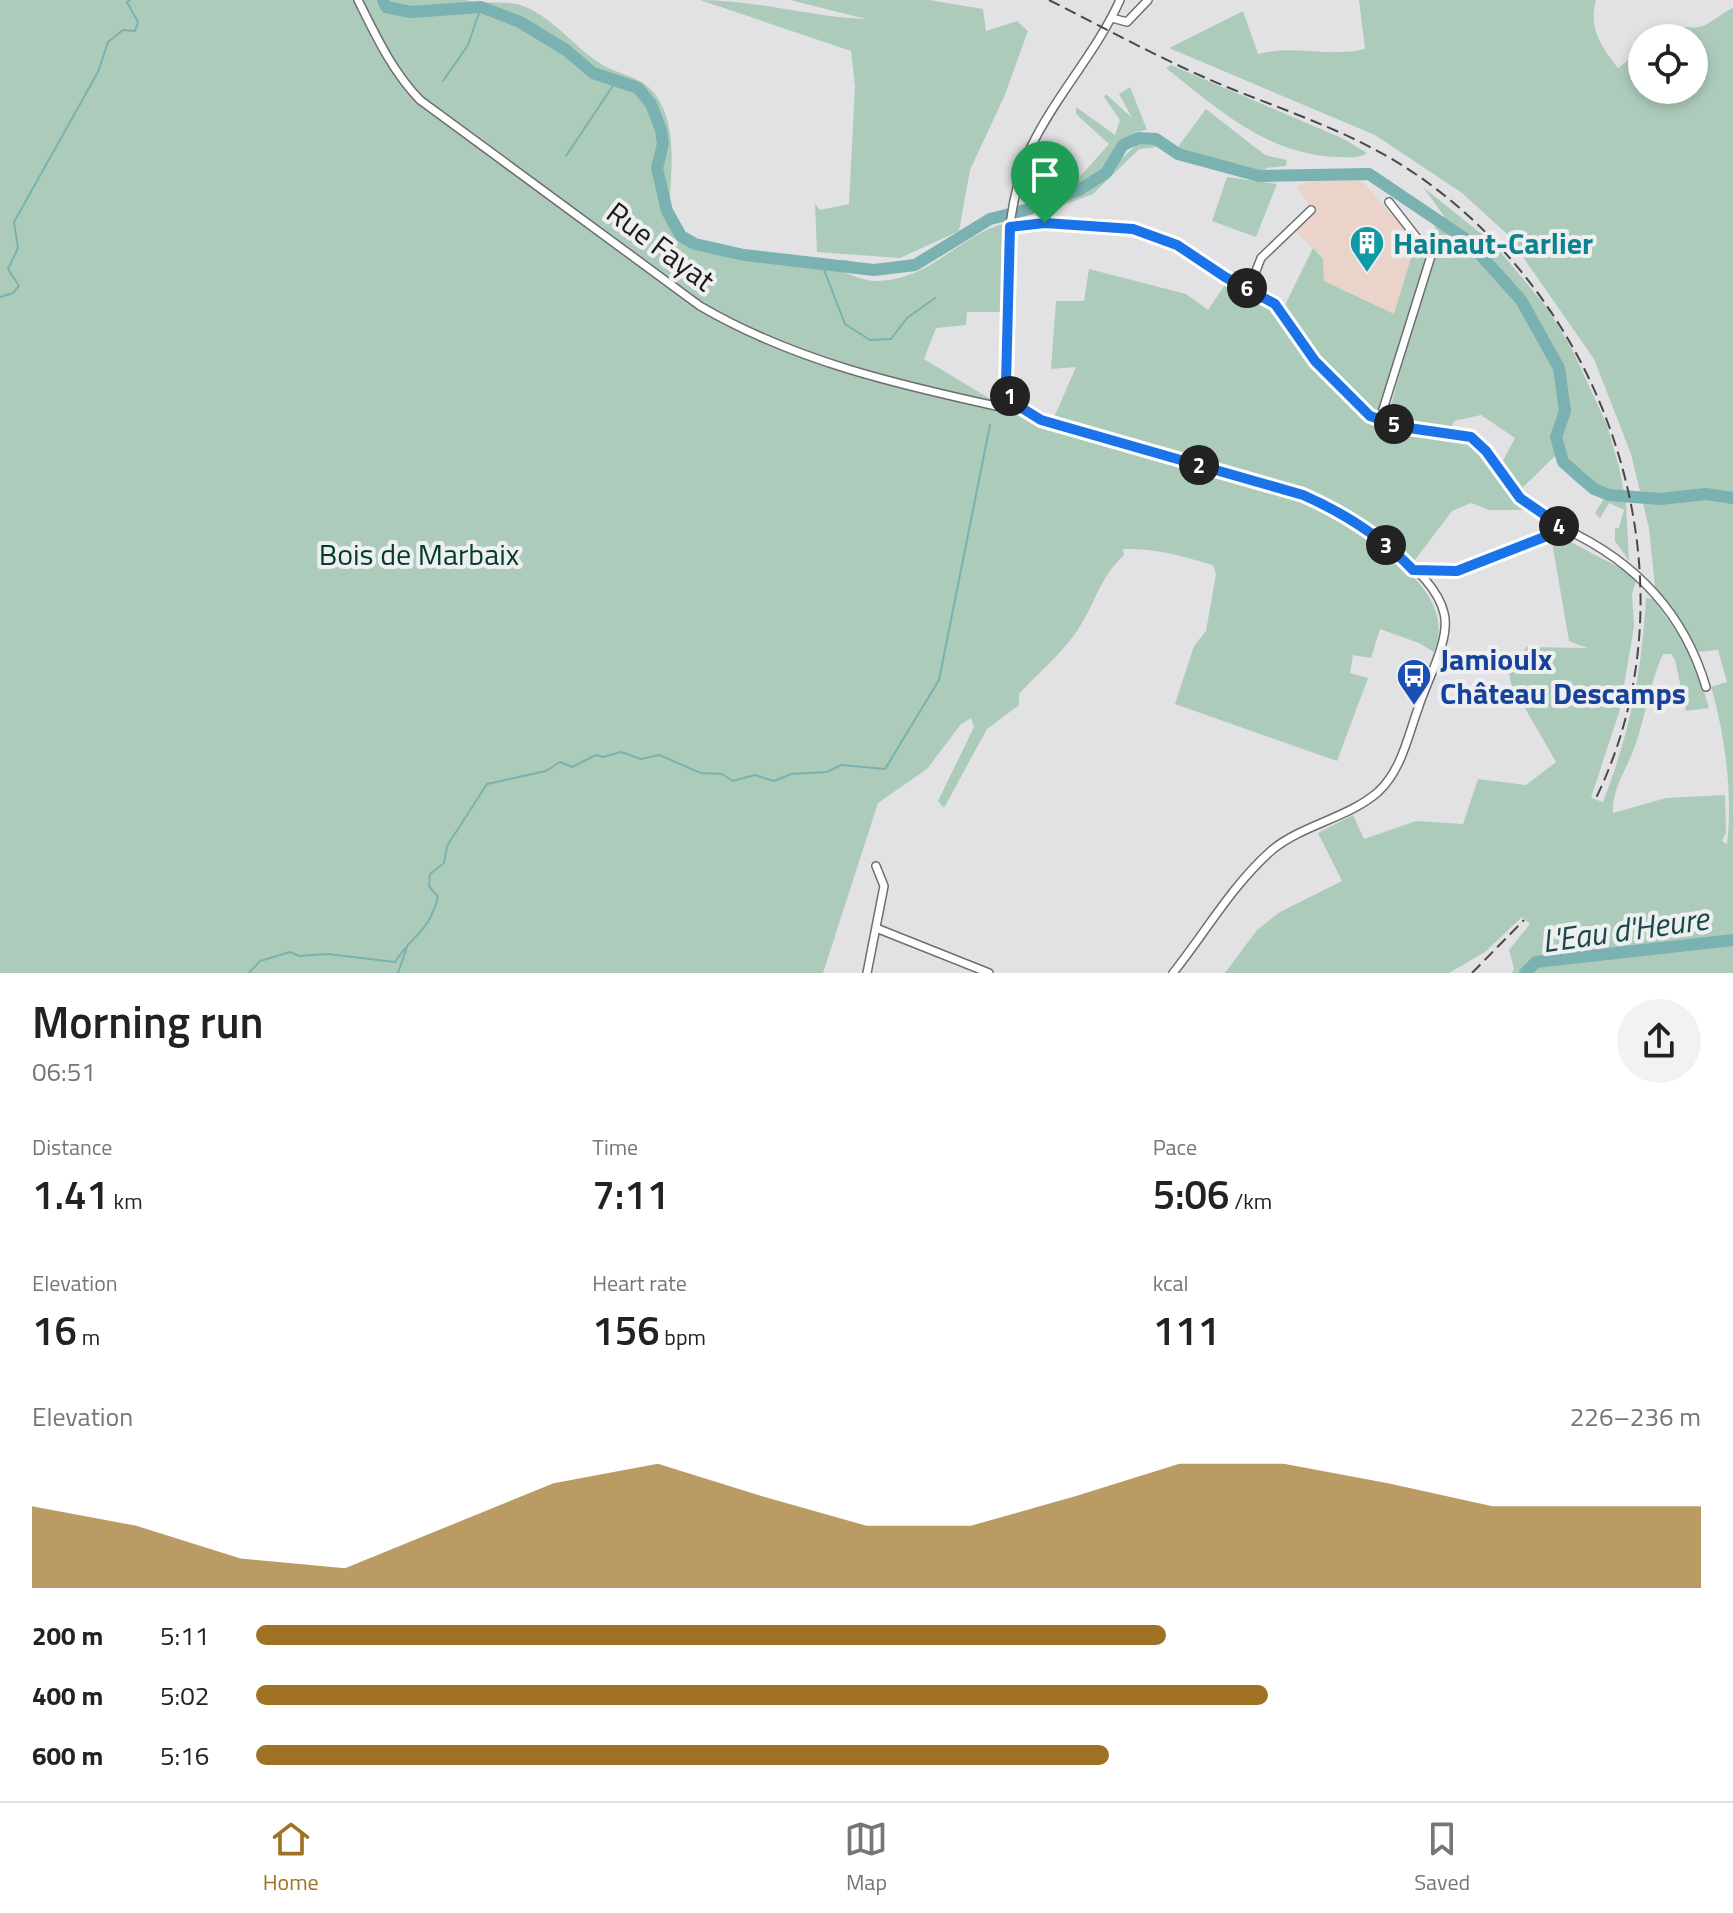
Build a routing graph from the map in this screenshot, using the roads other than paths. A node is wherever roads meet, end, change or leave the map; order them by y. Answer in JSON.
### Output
{"nodes":[{"id":1,"x":358,"y":0,"type":"edge"},
{"id":2,"x":1120,"y":0,"type":"edge"},
{"id":3,"x":1148,"y":0,"type":"edge"},
{"id":4,"x":1112,"y":18,"type":"junction"},
{"id":5,"x":1389,"y":202,"type":"dead end"},
{"id":6,"x":1311,"y":210,"type":"dead end"},
{"id":7,"x":1010,"y":225,"type":"junction"},
{"id":8,"x":1249,"y":289,"type":"junction"},
{"id":9,"x":1012,"y":402,"type":"junction"},
{"id":10,"x":1380,"y":419,"type":"junction"},
{"id":11,"x":1565,"y":529,"type":"junction"},
{"id":12,"x":1413,"y":570,"type":"junction"},
{"id":13,"x":1706,"y":687,"type":"dead end"},
{"id":14,"x":876,"y":866,"type":"dead end"},
{"id":15,"x":876,"y":928,"type":"junction"},
{"id":16,"x":867,"y":973,"type":"edge"},
{"id":17,"x":989,"y":973,"type":"edge"},
{"id":18,"x":1173,"y":973,"type":"edge"}],
"edges":[{"from":1,"to":9,"type":"street","name":"Rue Fayat"},
{"from":2,"to":4,"type":"street"},
{"from":3,"to":4,"type":"street"},
{"from":4,"to":7,"type":"street"},
{"from":5,"to":10,"type":"street"},
{"from":6,"to":8,"type":"street"},
{"from":7,"to":8,"type":"street"},
{"from":7,"to":9,"type":"street"},
{"from":8,"to":10,"type":"street"},
{"from":9,"to":12,"type":"street"},
{"from":10,"to":11,"type":"street"},
{"from":11,"to":12,"type":"street"},
{"from":11,"to":13,"type":"street"},
{"from":12,"to":18,"type":"street"},
{"from":14,"to":15,"type":"street"},
{"from":15,"to":16,"type":"street"},
{"from":15,"to":17,"type":"street"}]}
